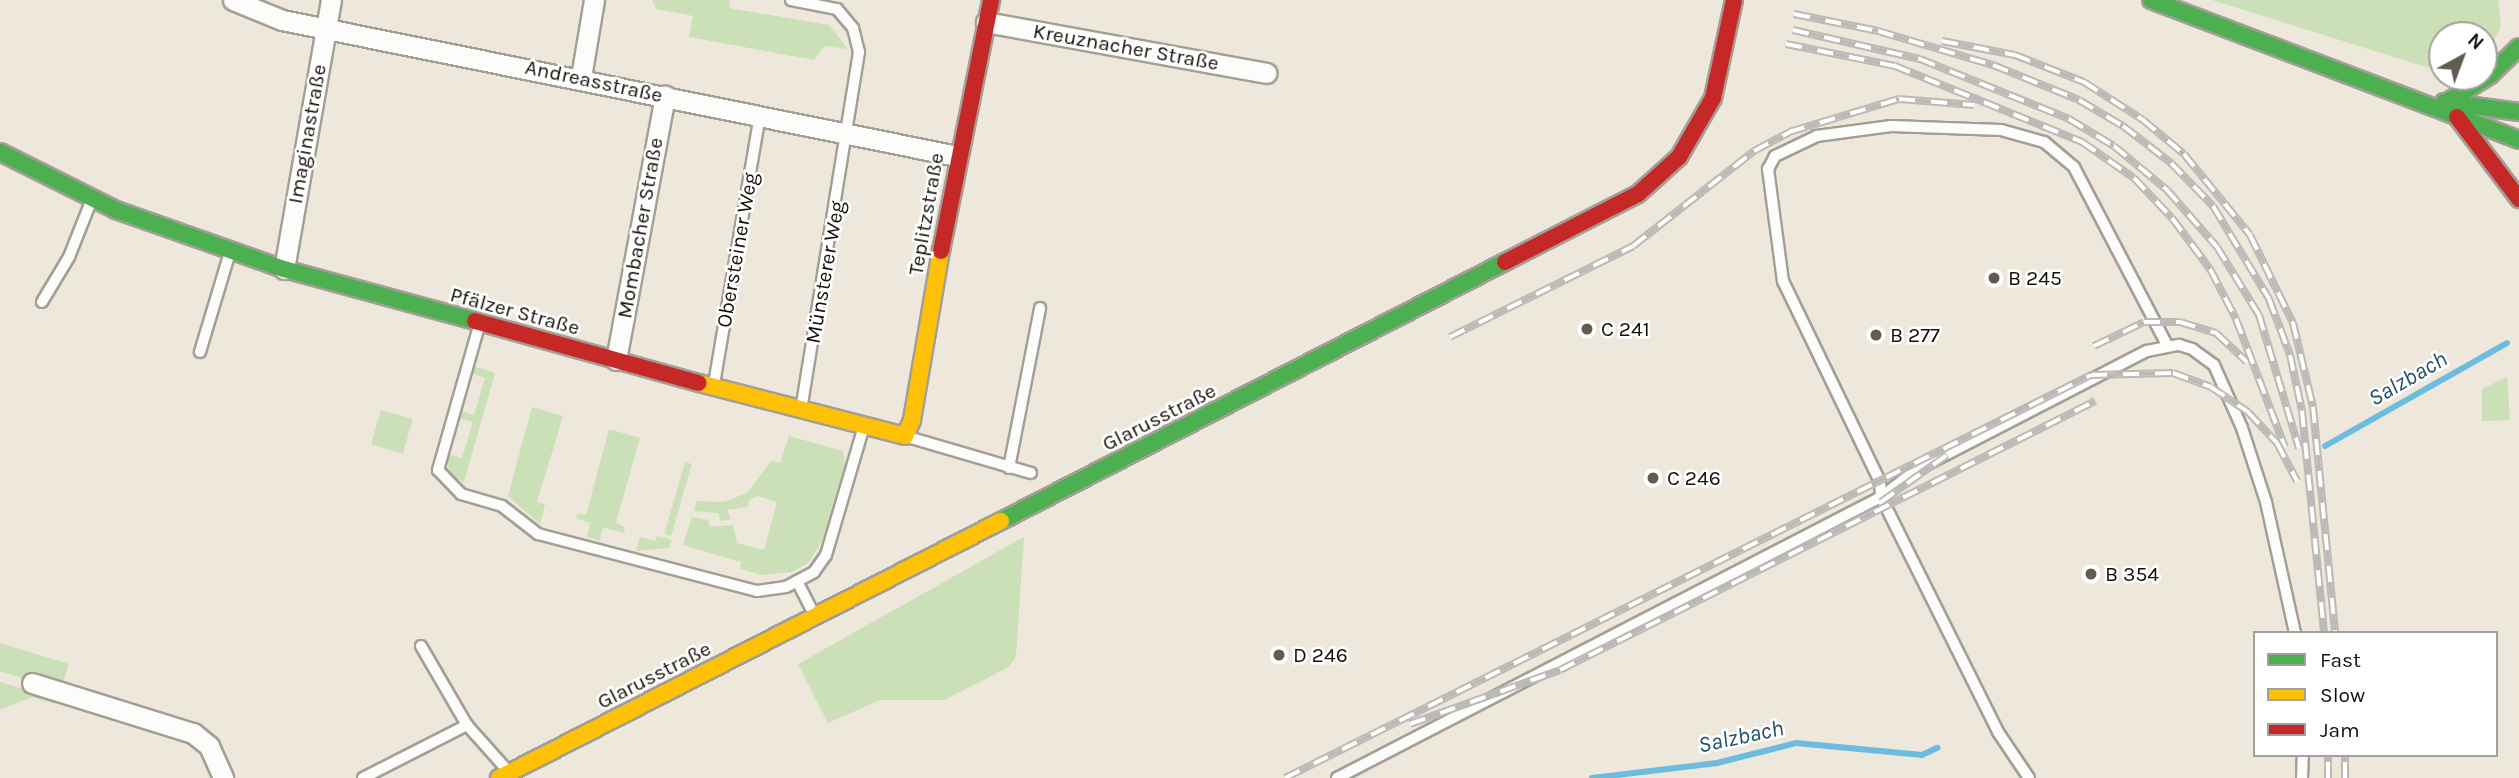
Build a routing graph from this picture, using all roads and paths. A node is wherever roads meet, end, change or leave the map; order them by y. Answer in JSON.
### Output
{"nodes":[{"id":1,"x":233,"y":0,"type":"edge"},
{"id":2,"x":331,"y":0,"type":"edge"},
{"id":3,"x":594,"y":0,"type":"edge"},
{"id":4,"x":791,"y":0,"type":"edge"},
{"id":5,"x":990,"y":0,"type":"edge"},
{"id":6,"x":1734,"y":0,"type":"edge"},
{"id":7,"x":2151,"y":0,"type":"edge"},
{"id":8,"x":2195,"y":0,"type":"edge"},
{"id":9,"x":2200,"y":18,"type":"junction"},
{"id":10,"x":986,"y":22,"type":"junction"},
{"id":11,"x":326,"y":29,"type":"junction"},
{"id":12,"x":2519,"y":47,"type":"edge"},
{"id":13,"x":1266,"y":72,"type":"dead end"},
{"id":14,"x":581,"y":77,"type":"junction"},
{"id":15,"x":665,"y":96,"type":"junction"},
{"id":16,"x":2424,"y":101,"type":"junction"},
{"id":17,"x":2447,"y":102,"type":"junction"},
{"id":18,"x":2519,"y":112,"type":"edge"},
{"id":19,"x":760,"y":116,"type":"junction"},
{"id":20,"x":2458,"y":117,"type":"junction"},
{"id":21,"x":849,"y":134,"type":"junction"},
{"id":22,"x":2519,"y":140,"type":"edge"},
{"id":23,"x":0,"y":152,"type":"edge"},
{"id":24,"x":957,"y":156,"type":"junction"},
{"id":25,"x":93,"y":199,"type":"junction"},
{"id":26,"x":2519,"y":199,"type":"edge"},
{"id":27,"x":230,"y":250,"type":"junction"},
{"id":28,"x":284,"y":269,"type":"junction"},
{"id":29,"x":42,"y":302,"type":"dead end"},
{"id":30,"x":1040,"y":308,"type":"dead end"},
{"id":31,"x":480,"y":323,"type":"junction"},
{"id":32,"x":2167,"y":345,"type":"junction"},
{"id":33,"x":200,"y":352,"type":"dead end"},
{"id":34,"x":616,"y":360,"type":"junction"},
{"id":35,"x":714,"y":385,"type":"junction"},
{"id":36,"x":800,"y":410,"type":"junction"},
{"id":37,"x":863,"y":429,"type":"junction"},
{"id":38,"x":905,"y":436,"type":"junction"},
{"id":39,"x":1009,"y":468,"type":"junction"},
{"id":40,"x":1031,"y":473,"type":"dead end"},
{"id":41,"x":1881,"y":498,"type":"junction"},
{"id":42,"x":797,"y":581,"type":"junction"},
{"id":43,"x":815,"y":617,"type":"junction"},
{"id":44,"x":2295,"y":631,"type":"edge"},
{"id":45,"x":421,"y":646,"type":"dead end"},
{"id":46,"x":32,"y":683,"type":"dead end"},
{"id":47,"x":467,"y":725,"type":"junction"},
{"id":48,"x":2303,"y":757,"type":"edge"},
{"id":49,"x":504,"y":775,"type":"edge"},
{"id":50,"x":222,"y":778,"type":"edge"},
{"id":51,"x":363,"y":778,"type":"edge"},
{"id":52,"x":1337,"y":778,"type":"edge"},
{"id":53,"x":2029,"y":778,"type":"edge"},
{"id":54,"x":2302,"y":778,"type":"edge"}],
"edges":[{"from":1,"to":11,"type":"street","name":"Andreasstraße"},
{"from":2,"to":11,"type":"street","name":"Imaginastraße"},
{"from":3,"to":14,"type":"street"},
{"from":4,"to":21,"type":"lane","name":"Münsterer Weg"},
{"from":5,"to":10,"type":"street","name":"Teplitzstraße"},
{"from":6,"to":43,"type":"street","name":"Glarusstraße"},
{"from":7,"to":9,"type":"street"},
{"from":8,"to":9,"type":"lane"},
{"from":9,"to":16,"type":"street"},
{"from":10,"to":13,"type":"street","name":"Kreuznacher Straße"},
{"from":10,"to":24,"type":"street","name":"Teplitzstraße"},
{"from":11,"to":14,"type":"street","name":"Andreasstraße"},
{"from":11,"to":28,"type":"street","name":"Imaginastraße"},
{"from":12,"to":17,"type":"street"},
{"from":14,"to":15,"type":"street","name":"Andreasstraße"},
{"from":15,"to":19,"type":"street","name":"Andreasstraße"},
{"from":15,"to":34,"type":"street","name":"Mombacher Straße"},
{"from":16,"to":17,"type":"street"},
{"from":16,"to":20,"type":"street"},
{"from":17,"to":18,"type":"street"},
{"from":19,"to":21,"type":"street","name":"Andreasstraße"},
{"from":19,"to":35,"type":"lane","name":"Obersteiner Weg"},
{"from":20,"to":22,"type":"street"},
{"from":20,"to":26,"type":"street"},
{"from":21,"to":24,"type":"street","name":"Andreasstraße"},
{"from":21,"to":36,"type":"lane","name":"Münsterer Weg"},
{"from":23,"to":25,"type":"street","name":"Pfälzer Straße"},
{"from":24,"to":38,"type":"street","name":"Teplitzstraße"},
{"from":25,"to":27,"type":"street","name":"Pfälzer Straße"},
{"from":25,"to":29,"type":"lane"},
{"from":27,"to":28,"type":"street","name":"Pfälzer Straße"},
{"from":27,"to":33,"type":"lane"},
{"from":28,"to":31,"type":"street","name":"Pfälzer Straße"},
{"from":30,"to":39,"type":"lane"},
{"from":31,"to":34,"type":"street","name":"Pfälzer Straße"},
{"from":31,"to":42,"type":"lane"},
{"from":32,"to":41,"type":"lane"},
{"from":32,"to":41,"type":"lane"},
{"from":32,"to":44,"type":"lane"},
{"from":34,"to":35,"type":"street","name":"Pfälzer Straße"},
{"from":35,"to":36,"type":"street","name":"Pfälzer Straße"},
{"from":36,"to":37,"type":"street","name":"Pfälzer Straße"},
{"from":37,"to":38,"type":"street","name":"Pfälzer Straße"},
{"from":37,"to":42,"type":"lane"},
{"from":38,"to":39,"type":"lane","name":"Pfälzer Straße"},
{"from":39,"to":40,"type":"lane","name":"Pfälzer Straße"},
{"from":41,"to":52,"type":"lane"},
{"from":41,"to":53,"type":"lane"},
{"from":42,"to":43,"type":"lane"},
{"from":43,"to":49,"type":"street","name":"Glarusstraße"},
{"from":45,"to":47,"type":"lane"},
{"from":46,"to":50,"type":"street"},
{"from":47,"to":49,"type":"lane"},
{"from":47,"to":51,"type":"lane"},
{"from":48,"to":54,"type":"lane"}]}
